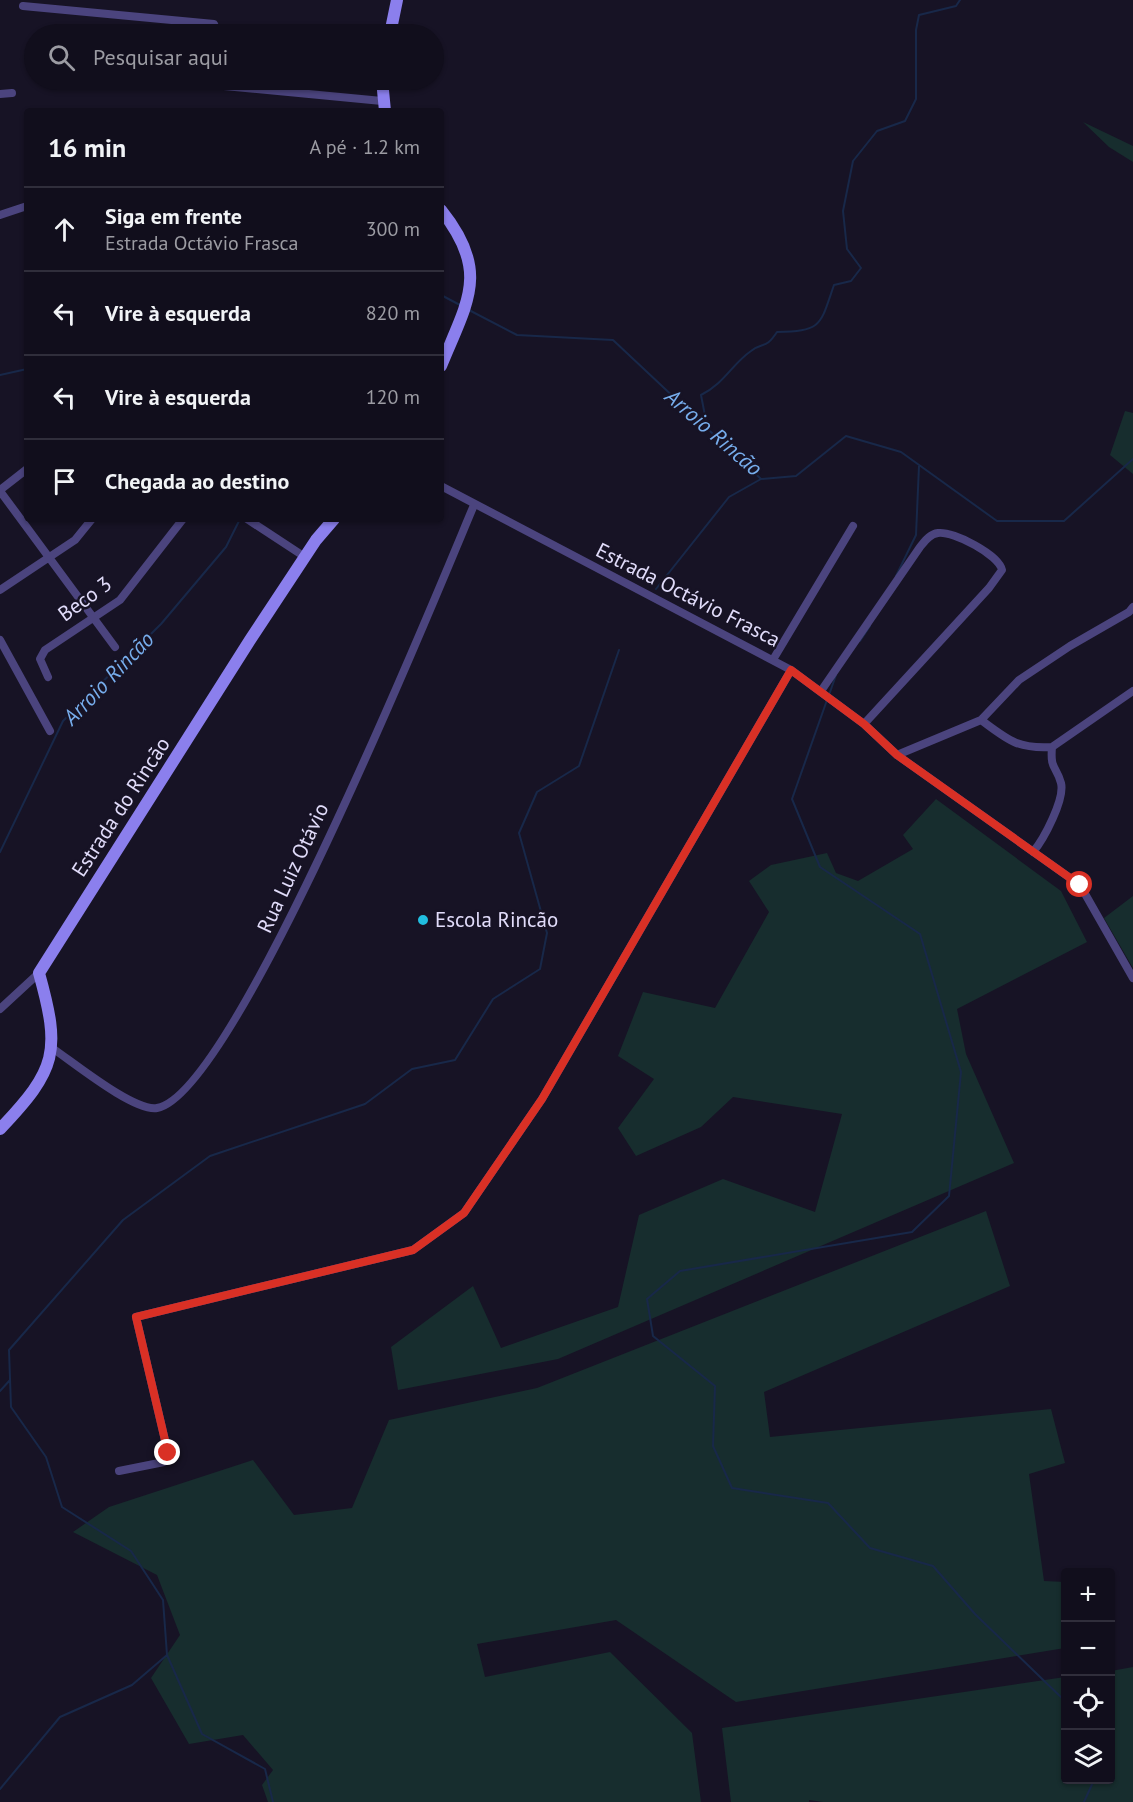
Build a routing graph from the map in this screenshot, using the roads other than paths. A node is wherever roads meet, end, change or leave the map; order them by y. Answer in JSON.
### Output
{"nodes":[{"id":1,"x":397,"y":0,"type":"edge"},
{"id":2,"x":23,"y":6,"type":"dead end"},
{"id":3,"x":214,"y":24,"type":"edge"},
{"id":4,"x":392,"y":24,"type":"edge"},
{"id":5,"x":256,"y":90,"type":"edge"},
{"id":6,"x":382,"y":90,"type":"edge"},
{"id":7,"x":12,"y":93,"type":"dead end"},
{"id":8,"x":0,"y":94,"type":"edge"},
{"id":9,"x":383,"y":106,"type":"edge"},
{"id":10,"x":24,"y":207,"type":"edge"},
{"id":11,"x":444,"y":214,"type":"edge"},
{"id":12,"x":0,"y":215,"type":"edge"},
{"id":13,"x":444,"y":358,"type":"edge"},
{"id":14,"x":24,"y":471,"type":"edge"},
{"id":15,"x":444,"y":488,"type":"edge"},
{"id":16,"x":0,"y":491,"type":"edge"},
{"id":17,"x":474,"y":505,"type":"junction"},
{"id":18,"x":90,"y":522,"type":"edge"},
{"id":19,"x":181,"y":522,"type":"edge"},
{"id":20,"x":252,"y":522,"type":"edge"},
{"id":21,"x":332,"y":522,"type":"edge"},
{"id":22,"x":853,"y":526,"type":"dead end"},
{"id":23,"x":305,"y":557,"type":"junction"},
{"id":24,"x":48,"y":558,"type":"junction"},
{"id":25,"x":0,"y":590,"type":"edge"},
{"id":26,"x":1133,"y":607,"type":"edge"},
{"id":27,"x":93,"y":618,"type":"junction"},
{"id":28,"x":0,"y":640,"type":"edge"},
{"id":29,"x":115,"y":647,"type":"dead end"},
{"id":30,"x":774,"y":658,"type":"junction"},
{"id":31,"x":791,"y":670,"type":"junction"},
{"id":32,"x":48,"y":677,"type":"dead end"},
{"id":33,"x":1133,"y":691,"type":"edge"},
{"id":34,"x":821,"y":692,"type":"junction"},
{"id":35,"x":981,"y":720,"type":"junction"},
{"id":36,"x":864,"y":724,"type":"junction"},
{"id":37,"x":50,"y":731,"type":"dead end"},
{"id":38,"x":1052,"y":747,"type":"junction"},
{"id":39,"x":897,"y":755,"type":"junction"},
{"id":40,"x":1033,"y":852,"type":"junction"},
{"id":41,"x":39,"y":974,"type":"junction"},
{"id":42,"x":1133,"y":978,"type":"edge"},
{"id":43,"x":0,"y":1009,"type":"edge"},
{"id":44,"x":52,"y":1048,"type":"junction"},
{"id":45,"x":0,"y":1129,"type":"edge"},
{"id":46,"x":119,"y":1471,"type":"dead end"}],
"edges":[{"from":1,"to":4,"type":"street"},
{"from":2,"to":3,"type":"street"},
{"from":5,"to":9,"type":"street"},
{"from":6,"to":9,"type":"street"},
{"from":7,"to":8,"type":"street"},
{"from":10,"to":12,"type":"street"},
{"from":11,"to":13,"type":"street"},
{"from":14,"to":16,"type":"street"},
{"from":15,"to":17,"type":"street","name":"Estrada Octávio Frasca"},
{"from":16,"to":24,"type":"street"},
{"from":17,"to":30,"type":"street","name":"Estrada Octávio Frasca"},
{"from":17,"to":44,"type":"street","name":"Rua Luiz Otávio"},
{"from":18,"to":24,"type":"street"},
{"from":19,"to":27,"type":"street","name":"Beco 3"},
{"from":20,"to":23,"type":"street"},
{"from":21,"to":23,"type":"street","name":"Estrada do Rincão"},
{"from":22,"to":30,"type":"street"},
{"from":23,"to":41,"type":"street","name":"Estrada do Rincão"},
{"from":24,"to":25,"type":"street"},
{"from":24,"to":27,"type":"street"},
{"from":26,"to":35,"type":"street"},
{"from":27,"to":29,"type":"street"},
{"from":27,"to":32,"type":"street","name":"Beco 3"},
{"from":28,"to":37,"type":"street"},
{"from":30,"to":31,"type":"street","name":"Estrada Octávio Frasca"},
{"from":31,"to":34,"type":"street","name":"Estrada Octávio Frasca"},
{"from":31,"to":46,"type":"street"},
{"from":33,"to":38,"type":"street"},
{"from":34,"to":36,"type":"street","name":"Estrada Octávio Frasca"},
{"from":34,"to":36,"type":"street"},
{"from":35,"to":38,"type":"street"},
{"from":35,"to":39,"type":"street"},
{"from":36,"to":39,"type":"street","name":"Estrada Octávio Frasca"},
{"from":38,"to":40,"type":"street"},
{"from":39,"to":40,"type":"street","name":"Estrada Octávio Frasca"},
{"from":40,"to":42,"type":"street","name":"Estrada Octávio Frasca"},
{"from":41,"to":43,"type":"street"},
{"from":41,"to":44,"type":"street"},
{"from":44,"to":45,"type":"street"}]}
